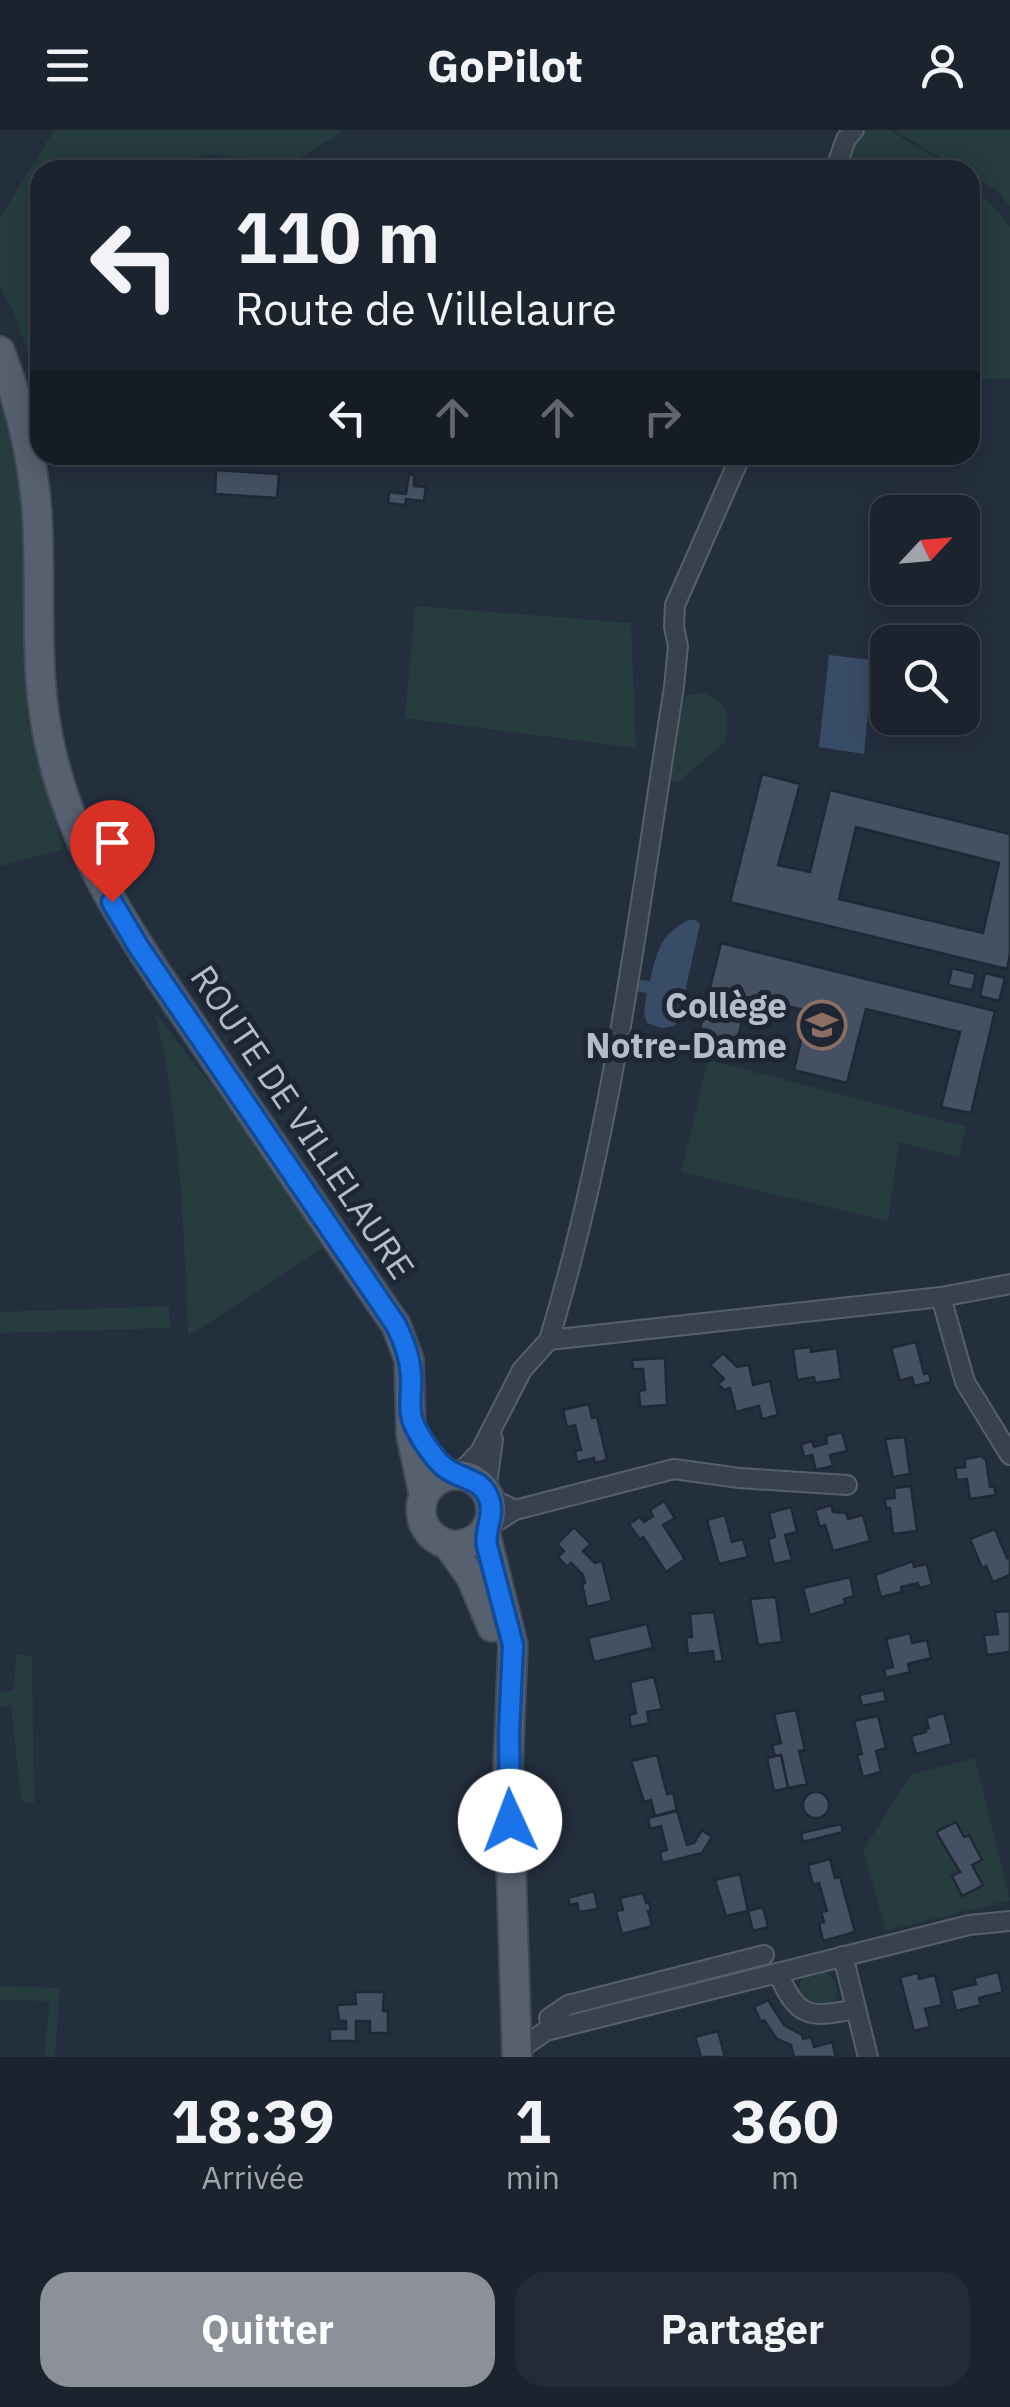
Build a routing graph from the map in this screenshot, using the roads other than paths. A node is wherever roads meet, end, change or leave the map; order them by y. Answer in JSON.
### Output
{"nodes":[{"id":1,"x":854,"y":130,"type":"edge"},
{"id":2,"x":839,"y":160,"type":"edge"},
{"id":3,"x":0,"y":351,"type":"edge"},
{"id":4,"x":30,"y":457,"type":"edge"},
{"id":5,"x":31,"y":465,"type":"edge"},
{"id":6,"x":736,"y":465,"type":"edge"},
{"id":7,"x":1010,"y":1284,"type":"edge"},
{"id":8,"x":941,"y":1297,"type":"junction"},
{"id":9,"x":549,"y":1340,"type":"junction"},
{"id":10,"x":412,"y":1420,"type":"junction"},
{"id":11,"x":496,"y":1424,"type":"junction"},
{"id":12,"x":1010,"y":1455,"type":"edge"},
{"id":13,"x":457,"y":1475,"type":"junction"},
{"id":14,"x":848,"y":1485,"type":"dead end"},
{"id":15,"x":488,"y":1494,"type":"junction"},
{"id":16,"x":424,"y":1496,"type":"junction"},
{"id":17,"x":515,"y":1510,"type":"junction"},
{"id":18,"x":486,"y":1530,"type":"junction"},
{"id":19,"x":448,"y":1545,"type":"junction"},
{"id":20,"x":509,"y":1732,"type":"junction"},
{"id":21,"x":1010,"y":1921,"type":"edge"},
{"id":22,"x":764,"y":1955,"type":"dead end"},
{"id":23,"x":843,"y":1956,"type":"junction"},
{"id":24,"x":778,"y":1973,"type":"junction"},
{"id":25,"x":856,"y":2009,"type":"junction"},
{"id":26,"x":516,"y":2014,"type":"junction"},
{"id":27,"x":549,"y":2018,"type":"junction"},
{"id":28,"x":574,"y":2025,"type":"junction"},
{"id":29,"x":517,"y":2054,"type":"edge"},
{"id":30,"x":868,"y":2057,"type":"edge"}],
"edges":[{"from":1,"to":2,"type":"street"},
{"from":3,"to":4,"type":"main road","name":"ROUTE DE VILLELAURE"},
{"from":5,"to":10,"type":"main road","name":"ROUTE DE VILLELAURE"},
{"from":6,"to":9,"type":"street"},
{"from":7,"to":8,"type":"street"},
{"from":8,"to":9,"type":"street"},
{"from":8,"to":12,"type":"street"},
{"from":9,"to":11,"type":"street"},
{"from":10,"to":13,"type":"main road"},
{"from":10,"to":16,"type":"main road","name":"ROUTE DE VILLELAURE"},
{"from":11,"to":13,"type":"street"},
{"from":11,"to":15,"type":"street"},
{"from":13,"to":15,"type":"main road"},
{"from":13,"to":16,"type":"main road"},
{"from":14,"to":17,"type":"street"},
{"from":15,"to":17,"type":"street"},
{"from":15,"to":18,"type":"main road"},
{"from":16,"to":19,"type":"main road"},
{"from":17,"to":18,"type":"street"},
{"from":18,"to":19,"type":"main road"},
{"from":18,"to":20,"type":"main road"},
{"from":19,"to":20,"type":"main road"},
{"from":20,"to":26,"type":"main road"},
{"from":21,"to":23,"type":"street"},
{"from":22,"to":27,"type":"street"},
{"from":23,"to":24,"type":"street"},
{"from":23,"to":25,"type":"street"},
{"from":24,"to":25,"type":"street"},
{"from":24,"to":28,"type":"street"},
{"from":25,"to":30,"type":"street"},
{"from":26,"to":27,"type":"street"},
{"from":26,"to":29,"type":"main road"},
{"from":27,"to":28,"type":"street"},
{"from":28,"to":29,"type":"street"}]}
